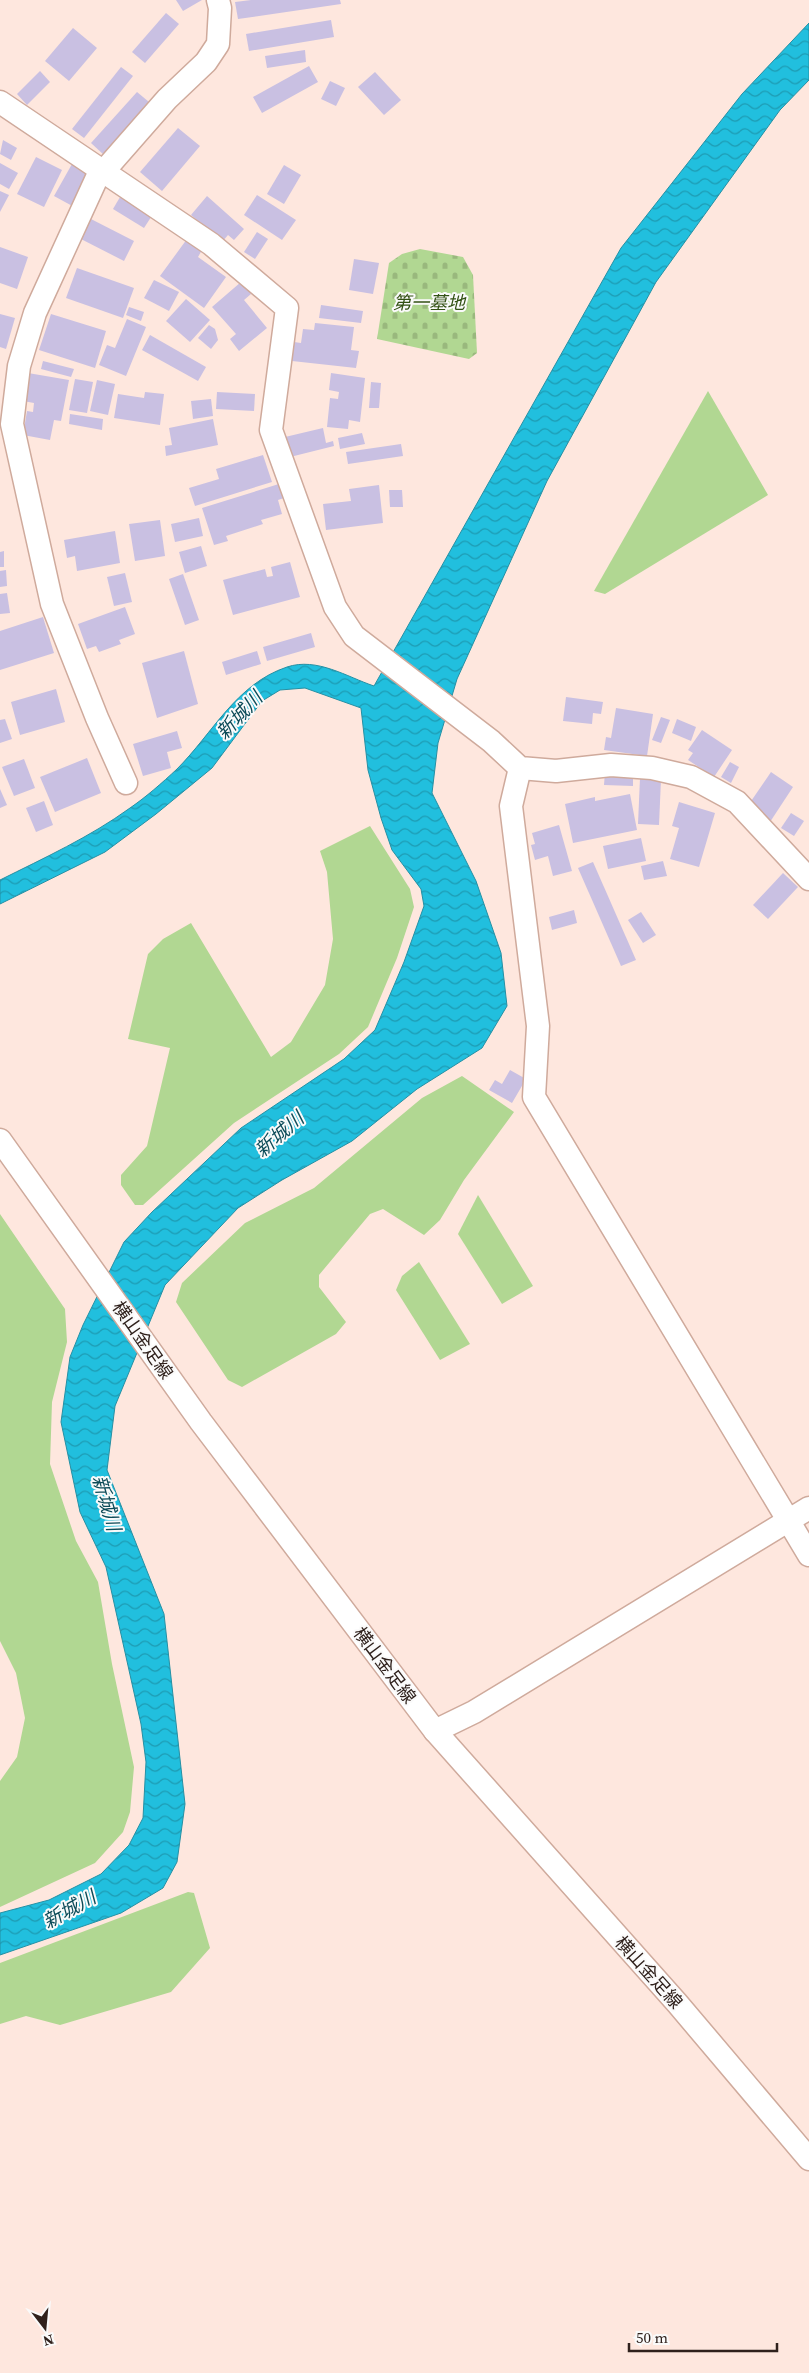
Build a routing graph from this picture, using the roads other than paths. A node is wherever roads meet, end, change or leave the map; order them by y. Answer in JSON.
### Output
{"nodes":[{"id":1,"x":218,"y":0,"type":"edge"},
{"id":2,"x":0,"y":102,"type":"edge"},
{"id":3,"x":102,"y":172,"type":"junction"},
{"id":4,"x":520,"y":768,"type":"junction"},
{"id":5,"x":126,"y":783,"type":"dead end"},
{"id":6,"x":809,"y":879,"type":"edge"},
{"id":7,"x":0,"y":1140,"type":"edge"},
{"id":8,"x":809,"y":1508,"type":"edge"},
{"id":9,"x":788,"y":1521,"type":"junction"},
{"id":10,"x":809,"y":1556,"type":"edge"},
{"id":11,"x":435,"y":1731,"type":"junction"},
{"id":12,"x":809,"y":2159,"type":"edge"}],
"edges":[{"from":1,"to":3,"type":"street"},
{"from":2,"to":3,"type":"street"},
{"from":3,"to":4,"type":"street"},
{"from":3,"to":5,"type":"street"},
{"from":4,"to":6,"type":"street"},
{"from":4,"to":9,"type":"street"},
{"from":7,"to":11,"type":"street","name":"横山金足線"},
{"from":8,"to":9,"type":"street"},
{"from":9,"to":10,"type":"street"},
{"from":9,"to":11,"type":"street"},
{"from":11,"to":12,"type":"street","name":"横山金足線"}]}
